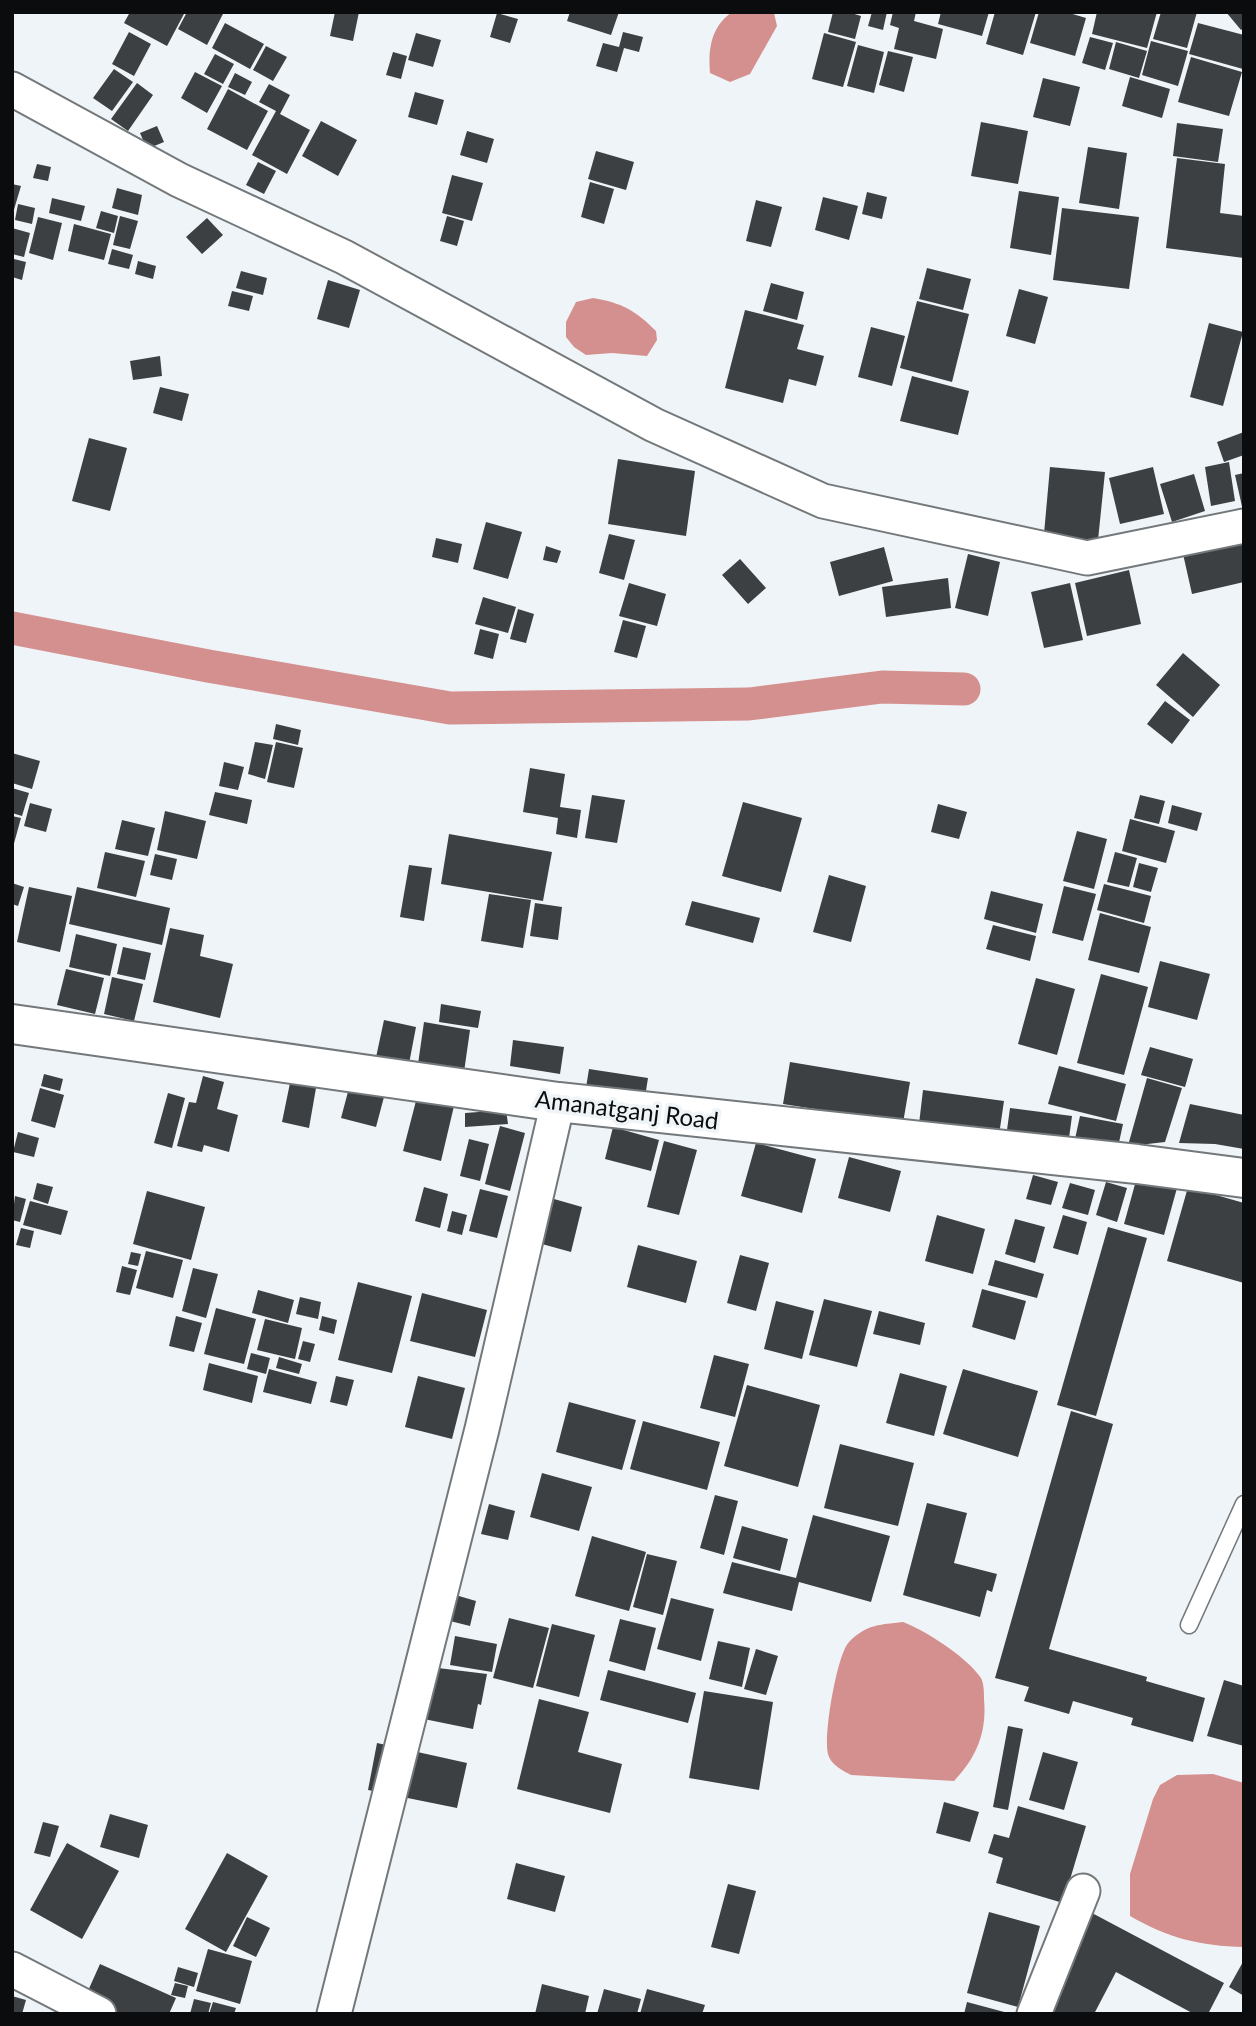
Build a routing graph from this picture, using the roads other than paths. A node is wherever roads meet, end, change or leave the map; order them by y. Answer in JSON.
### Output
{"nodes":[{"id":1,"x":12,"y":89,"type":"edge"},
{"id":2,"x":1244,"y":526,"type":"edge"},
{"id":3,"x":12,"y":1024,"type":"edge"},
{"id":4,"x":558,"y":1102,"type":"junction"},
{"id":5,"x":1244,"y":1178,"type":"edge"},
{"id":6,"x":1244,"y":1504,"type":"edge"},
{"id":7,"x":1189,"y":1625,"type":"dead end"},
{"id":8,"x":1083,"y":1891,"type":"dead end"},
{"id":9,"x":12,"y":1969,"type":"edge"},
{"id":10,"x":99,"y":2014,"type":"edge"},
{"id":11,"x":334,"y":2014,"type":"edge"},
{"id":12,"x":1034,"y":2014,"type":"edge"}],
"edges":[{"from":1,"to":2,"type":"street"},
{"from":3,"to":4,"type":"main road","name":"Amanatganj Road"},
{"from":4,"to":5,"type":"main road","name":"Amanatganj Road"},
{"from":4,"to":11,"type":"street"},
{"from":6,"to":7,"type":"lane"},
{"from":8,"to":12,"type":"street"},
{"from":9,"to":10,"type":"street"}]}
